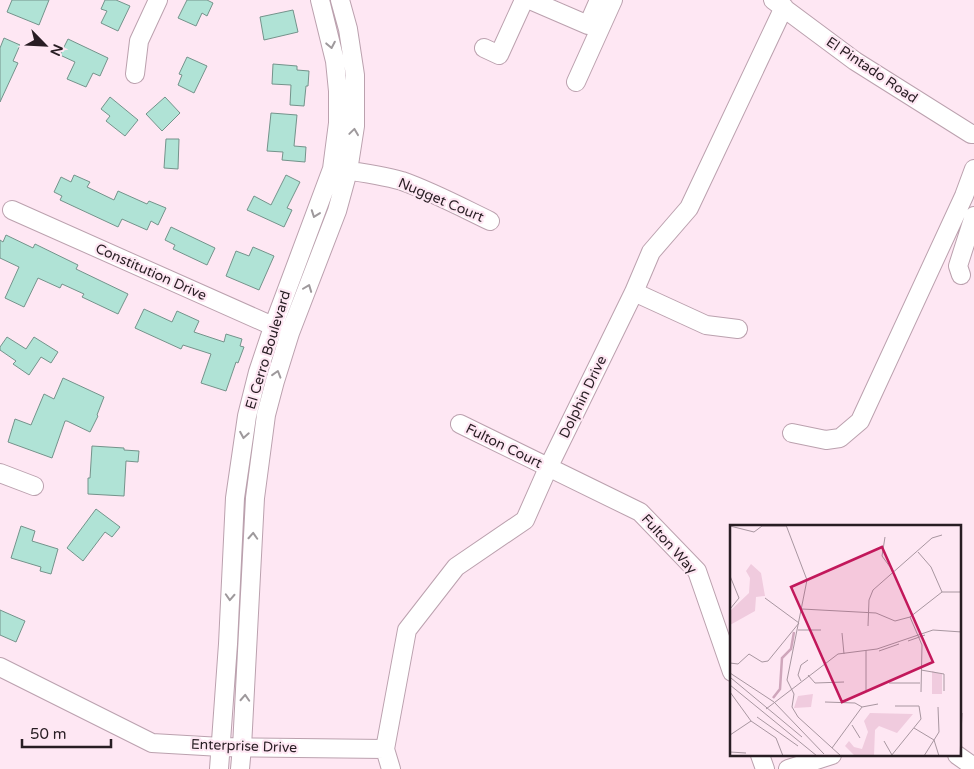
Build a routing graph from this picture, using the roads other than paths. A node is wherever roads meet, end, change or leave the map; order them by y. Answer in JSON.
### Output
{"nodes":[{"id":1,"x":158,"y":0,"type":"edge"},
{"id":2,"x":320,"y":0,"type":"edge"},
{"id":3,"x":340,"y":0,"type":"edge"},
{"id":4,"x":524,"y":0,"type":"edge"},
{"id":5,"x":530,"y":0,"type":"edge"},
{"id":6,"x":599,"y":0,"type":"edge"},
{"id":7,"x":613,"y":0,"type":"edge"},
{"id":8,"x":778,"y":4,"type":"edge"},
{"id":9,"x":484,"y":48,"type":"dead end"},
{"id":10,"x":135,"y":74,"type":"dead end"},
{"id":11,"x":576,"y":82,"type":"dead end"},
{"id":12,"x":974,"y":134,"type":"edge"},
{"id":13,"x":974,"y":169,"type":"edge"},
{"id":14,"x":340,"y":170,"type":"junction"},
{"id":15,"x":12,"y":210,"type":"dead end"},
{"id":16,"x":974,"y":216,"type":"edge"},
{"id":17,"x":490,"y":221,"type":"dead end"},
{"id":18,"x":961,"y":275,"type":"dead end"},
{"id":19,"x":634,"y":292,"type":"junction"},
{"id":20,"x":273,"y":327,"type":"junction"},
{"id":21,"x":738,"y":329,"type":"dead end"},
{"id":22,"x":290,"y":333,"type":"junction"},
{"id":23,"x":460,"y":424,"type":"dead end"},
{"id":24,"x":792,"y":433,"type":"dead end"},
{"id":25,"x":548,"y":468,"type":"junction"},
{"id":26,"x":0,"y":473,"type":"edge"},
{"id":27,"x":34,"y":486,"type":"dead end"},
{"id":28,"x":730,"y":666,"type":"edge"},
{"id":29,"x":0,"y":667,"type":"edge"},
{"id":30,"x":221,"y":746,"type":"junction"},
{"id":31,"x":242,"y":747,"type":"junction"},
{"id":32,"x":385,"y":748,"type":"junction"},
{"id":33,"x":760,"y":756,"type":"edge"},
{"id":34,"x":829,"y":756,"type":"edge"},
{"id":35,"x":958,"y":756,"type":"edge"},
{"id":36,"x":974,"y":767,"type":"edge"},
{"id":37,"x":219,"y":769,"type":"edge"},
{"id":38,"x":240,"y":769,"type":"edge"},
{"id":39,"x":391,"y":769,"type":"edge"},
{"id":40,"x":765,"y":769,"type":"edge"},
{"id":41,"x":788,"y":769,"type":"edge"}],
"edges":[{"from":1,"to":10,"type":"street"},
{"from":2,"to":14,"type":"street","name":"El Cerro Boulevard","one_way":true},
{"from":14,"to":3,"type":"street","name":"El Cerro Boulevard","one_way":true},
{"from":4,"to":9,"type":"street"},
{"from":5,"to":6,"type":"street"},
{"from":7,"to":11,"type":"street"},
{"from":8,"to":12,"type":"street","name":"El Pintado Road"},
{"from":8,"to":19,"type":"street","name":"Dolphin Drive"},
{"from":13,"to":24,"type":"street"},
{"from":14,"to":17,"type":"street","name":"Nugget Court"},
{"from":14,"to":20,"type":"street","name":"El Cerro Boulevard","one_way":true},
{"from":22,"to":14,"type":"street","name":"El Cerro Boulevard","one_way":true},
{"from":15,"to":20,"type":"street","name":"Constitution Drive"},
{"from":16,"to":18,"type":"street"},
{"from":19,"to":21,"type":"street"},
{"from":19,"to":25,"type":"street","name":"Dolphin Drive"},
{"from":20,"to":22,"type":"street","name":"Constitution Drive"},
{"from":20,"to":30,"type":"street","name":"El Cerro Boulevard","one_way":true},
{"from":31,"to":22,"type":"street","name":"El Cerro Boulevard","one_way":true},
{"from":23,"to":25,"type":"street","name":"Fulton Court"},
{"from":25,"to":28,"type":"street","name":"Fulton Way"},
{"from":25,"to":32,"type":"street","name":"Dolphin Drive"},
{"from":26,"to":27,"type":"street"},
{"from":29,"to":30,"type":"street","name":"Enterprise Drive"},
{"from":30,"to":31,"type":"street","name":"Enterprise Drive"},
{"from":30,"to":37,"type":"street","name":"El Cerro Boulevard"},
{"from":31,"to":32,"type":"street","name":"Enterprise Drive"},
{"from":31,"to":38,"type":"street","name":"El Cerro Boulevard"},
{"from":32,"to":39,"type":"street","name":"Dolphin Drive"},
{"from":33,"to":40,"type":"street"},
{"from":34,"to":41,"type":"street"},
{"from":35,"to":36,"type":"street"}]}
